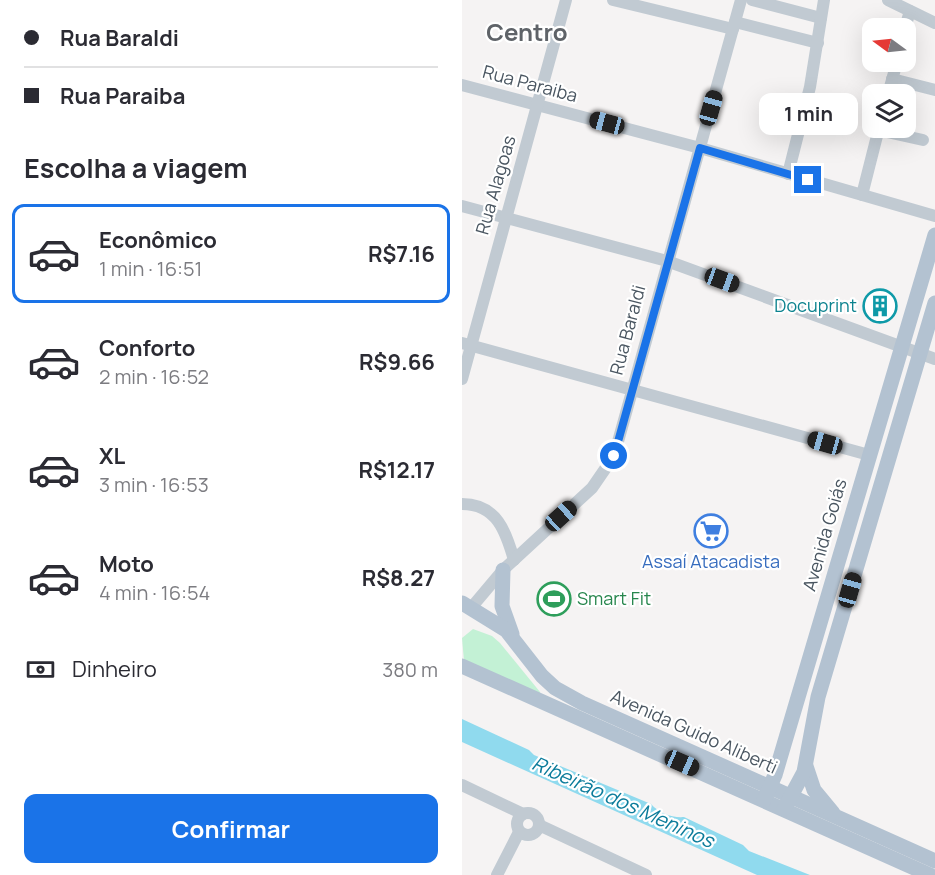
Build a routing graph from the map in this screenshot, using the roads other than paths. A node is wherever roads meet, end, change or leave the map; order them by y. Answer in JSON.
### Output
{"nodes":[{"id":1,"x":566,"y":0,"type":"edge"},
{"id":2,"x":613,"y":0,"type":"edge"},
{"id":3,"x":741,"y":0,"type":"edge"},
{"id":4,"x":752,"y":0,"type":"edge"},
{"id":5,"x":824,"y":0,"type":"edge"},
{"id":6,"x":888,"y":0,"type":"edge"},
{"id":7,"x":650,"y":4,"type":"edge"},
{"id":8,"x":910,"y":11,"type":"junction"},
{"id":9,"x":821,"y":18,"type":"junction"},
{"id":10,"x":908,"y":18,"type":"edge"},
{"id":11,"x":935,"y":22,"type":"edge"},
{"id":12,"x":734,"y":26,"type":"junction"},
{"id":13,"x":818,"y":43,"type":"junction"},
{"id":14,"x":894,"y":72,"type":"edge"},
{"id":15,"x":892,"y":79,"type":"junction"},
{"id":16,"x":891,"y":84,"type":"edge"},
{"id":17,"x":462,"y":85,"type":"edge"},
{"id":18,"x":935,"y":90,"type":"edge"},
{"id":19,"x":537,"y":105,"type":"junction"},
{"id":20,"x":877,"y":138,"type":"edge"},
{"id":21,"x":915,"y":138,"type":"edge"},
{"id":22,"x":923,"y":140,"type":"dead end"},
{"id":23,"x":700,"y":148,"type":"junction"},
{"id":24,"x":788,"y":174,"type":"junction"},
{"id":25,"x":862,"y":195,"type":"junction"},
{"id":26,"x":462,"y":206,"type":"edge"},
{"id":27,"x":935,"y":216,"type":"edge"},
{"id":28,"x":505,"y":218,"type":"junction"},
{"id":29,"x":935,"y":236,"type":"edge"},
{"id":30,"x":667,"y":261,"type":"junction"},
{"id":31,"x":935,"y":303,"type":"edge"},
{"id":32,"x":467,"y":344,"type":"edge"},
{"id":33,"x":910,"y":350,"type":"junction"},
{"id":34,"x":935,"y":359,"type":"edge"},
{"id":35,"x":462,"y":379,"type":"edge"},
{"id":36,"x":632,"y":389,"type":"junction"},
{"id":37,"x":869,"y":455,"type":"junction"},
{"id":38,"x":462,"y":504,"type":"edge"},
{"id":39,"x":508,"y":565,"type":"junction"},
{"id":40,"x":465,"y":610,"type":"edge"},
{"id":41,"x":513,"y":637,"type":"junction"},
{"id":42,"x":462,"y":666,"type":"edge"},
{"id":43,"x":462,"y":671,"type":"edge"},
{"id":44,"x":478,"y":674,"type":"junction"},
{"id":45,"x":806,"y":766,"type":"junction"},
{"id":46,"x":462,"y":785,"type":"edge"},
{"id":47,"x":767,"y":794,"type":"junction"},
{"id":48,"x":788,"y":803,"type":"junction"},
{"id":49,"x":524,"y":813,"type":"junction"},
{"id":50,"x":843,"y":820,"type":"junction"},
{"id":51,"x":539,"y":825,"type":"junction"},
{"id":52,"x":519,"y":831,"type":"junction"},
{"id":53,"x":935,"y":861,"type":"edge"},
{"id":54,"x":497,"y":875,"type":"edge"},
{"id":55,"x":646,"y":875,"type":"edge"},
{"id":56,"x":930,"y":875,"type":"edge"}],
"edges":[{"from":1,"to":19,"type":"street","name":"Rua Alagoas"},
{"from":2,"to":7,"type":"street"},
{"from":3,"to":12,"type":"street","name":"Rua Baraldi"},
{"from":4,"to":9,"type":"street"},
{"from":5,"to":9,"type":"street"},
{"from":6,"to":8,"type":"street"},
{"from":7,"to":12,"type":"street"},
{"from":8,"to":10,"type":"street"},
{"from":8,"to":11,"type":"street"},
{"from":9,"to":13,"type":"street"},
{"from":12,"to":13,"type":"street"},
{"from":12,"to":23,"type":"street","name":"Rua Baraldi"},
{"from":13,"to":24,"type":"street"},
{"from":14,"to":15,"type":"street"},
{"from":15,"to":16,"type":"street"},
{"from":15,"to":18,"type":"street"},
{"from":17,"to":19,"type":"street","name":"Rua Paraiba"},
{"from":19,"to":23,"type":"street","name":"Rua Paraiba"},
{"from":19,"to":28,"type":"street","name":"Rua Alagoas"},
{"from":20,"to":25,"type":"street"},
{"from":21,"to":22,"type":"street"},
{"from":23,"to":24,"type":"street","name":"Rua Paraiba"},
{"from":23,"to":30,"type":"street","name":"Rua Baraldi"},
{"from":24,"to":25,"type":"street","name":"Rua Paraiba"},
{"from":25,"to":27,"type":"street","name":"Rua Paraiba"},
{"from":26,"to":28,"type":"street"},
{"from":28,"to":30,"type":"street"},
{"from":28,"to":32,"type":"street","name":"Rua Alagoas"},
{"from":29,"to":33,"type":"main road","name":"Avenida Goiás"},
{"from":30,"to":33,"type":"street"},
{"from":30,"to":36,"type":"street","name":"Rua Baraldi"},
{"from":31,"to":33,"type":"main road","name":"Avenida Goiás"},
{"from":32,"to":35,"type":"street","name":"Rua Alagoas"},
{"from":32,"to":36,"type":"street"},
{"from":33,"to":34,"type":"street"},
{"from":33,"to":37,"type":"main road","name":"Avenida Goiás"},
{"from":33,"to":45,"type":"main road","name":"Avenida Goiás"},
{"from":36,"to":37,"type":"street"},
{"from":36,"to":39,"type":"street","name":"Rua Baraldi"},
{"from":37,"to":47,"type":"main road","name":"Avenida Goiás"},
{"from":38,"to":39,"type":"street"},
{"from":39,"to":40,"type":"street","name":"Rua Baraldi"},
{"from":39,"to":41,"type":"main road"},
{"from":40,"to":41,"type":"main road","name":"Avenida Guido Aliberti"},
{"from":41,"to":47,"type":"main road","name":"Avenida Guido Aliberti"},
{"from":42,"to":44,"type":"main road","name":"Avenida Guido Aliberti"},
{"from":43,"to":44,"type":"main road"},
{"from":44,"to":47,"type":"main road","name":"Avenida Guido Aliberti"},
{"from":45,"to":48,"type":"main road","name":"Avenida Goiás"},
{"from":45,"to":50,"type":"main road"},
{"from":46,"to":49,"type":"street"},
{"from":47,"to":48,"type":"main road","name":"Avenida Guido Aliberti"},
{"from":48,"to":50,"type":"main road","name":"Avenida Guido Aliberti"},
{"from":48,"to":56,"type":"main road","name":"Avenida Guido Aliberti"},
{"from":49,"to":51,"type":"street"},
{"from":49,"to":52,"type":"street"},
{"from":50,"to":53,"type":"main road","name":"Avenida Guido Aliberti"},
{"from":51,"to":52,"type":"street"},
{"from":51,"to":55,"type":"street"},
{"from":52,"to":54,"type":"street"}]}
